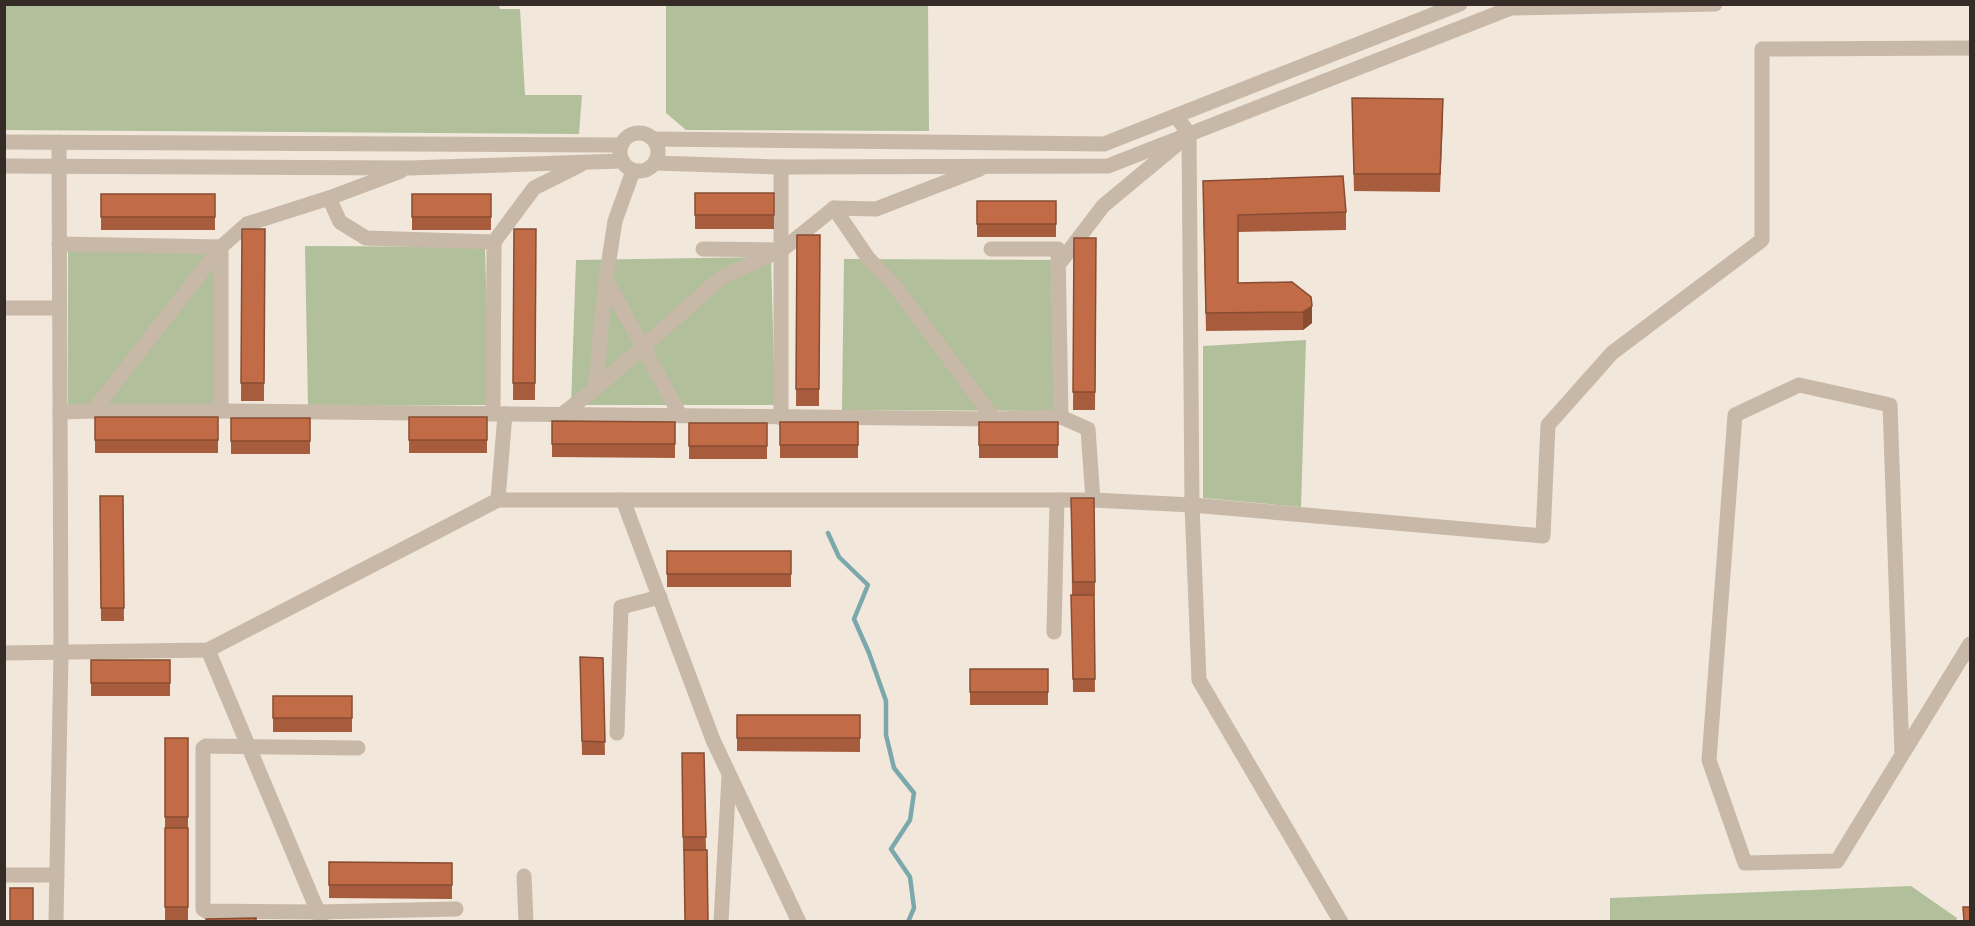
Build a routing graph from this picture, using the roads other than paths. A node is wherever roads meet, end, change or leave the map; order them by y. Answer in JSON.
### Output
{"nodes":[{"id":1,"x":1460,"y":4,"type":"edge"},
{"id":2,"x":1715,"y":4,"type":"edge"},
{"id":3,"x":1971,"y":48,"type":"edge"},
{"id":4,"x":1176,"y":116,"type":"junction"},
{"id":5,"x":1189,"y":134,"type":"junction"},
{"id":6,"x":652,"y":139,"type":"junction"},
{"id":7,"x":811,"y":141,"type":"junction"},
{"id":8,"x":4,"y":142,"type":"edge"},
{"id":9,"x":58,"y":142,"type":"junction"},
{"id":10,"x":626,"y":159,"type":"junction"},
{"id":11,"x":585,"y":162,"type":"junction"},
{"id":12,"x":655,"y":163,"type":"junction"},
{"id":13,"x":4,"y":166,"type":"edge"},
{"id":14,"x":59,"y":166,"type":"junction"},
{"id":15,"x":990,"y":166,"type":"junction"},
{"id":16,"x":782,"y":167,"type":"junction"},
{"id":17,"x":810,"y":167,"type":"junction"},
{"id":18,"x":409,"y":168,"type":"junction"},
{"id":19,"x":329,"y":198,"type":"junction"},
{"id":20,"x":834,"y":208,"type":"junction"},
{"id":21,"x":494,"y":242,"type":"junction"},
{"id":22,"x":59,"y":244,"type":"junction"},
{"id":23,"x":221,"y":247,"type":"junction"},
{"id":24,"x":704,"y":249,"type":"dead end"},
{"id":25,"x":991,"y":249,"type":"dead end"},
{"id":26,"x":782,"y":250,"type":"junction"},
{"id":27,"x":1059,"y":264,"type":"junction"},
{"id":28,"x":606,"y":279,"type":"junction"},
{"id":29,"x":4,"y":308,"type":"edge"},
{"id":30,"x":59,"y":308,"type":"junction"},
{"id":31,"x":642,"y":347,"type":"junction"},
{"id":32,"x":595,"y":389,"type":"junction"},
{"id":33,"x":93,"y":411,"type":"junction"},
{"id":34,"x":221,"y":411,"type":"junction"},
{"id":35,"x":60,"y":412,"type":"junction"},
{"id":36,"x":499,"y":414,"type":"junction"},
{"id":37,"x":561,"y":415,"type":"junction"},
{"id":38,"x":680,"y":415,"type":"junction"},
{"id":39,"x":1061,"y":417,"type":"junction"},
{"id":40,"x":781,"y":418,"type":"junction"},
{"id":41,"x":994,"y":419,"type":"junction"},
{"id":42,"x":498,"y":500,"type":"junction"},
{"id":43,"x":623,"y":500,"type":"junction"},
{"id":44,"x":1057,"y":500,"type":"junction"},
{"id":45,"x":1093,"y":500,"type":"junction"},
{"id":46,"x":1192,"y":505,"type":"junction"},
{"id":47,"x":660,"y":597,"type":"junction"},
{"id":48,"x":1054,"y":632,"type":"dead end"},
{"id":49,"x":1971,"y":644,"type":"edge"},
{"id":50,"x":208,"y":650,"type":"junction"},
{"id":51,"x":4,"y":653,"type":"edge"},
{"id":52,"x":61,"y":653,"type":"junction"},
{"id":53,"x":617,"y":733,"type":"dead end"},
{"id":54,"x":248,"y":746,"type":"junction"},
{"id":55,"x":358,"y":748,"type":"dead end"},
{"id":56,"x":1902,"y":755,"type":"junction"},
{"id":57,"x":729,"y":774,"type":"junction"},
{"id":58,"x":4,"y":875,"type":"edge"},
{"id":59,"x":57,"y":875,"type":"junction"},
{"id":60,"x":524,"y":876,"type":"dead end"},
{"id":61,"x":456,"y":909,"type":"dead end"},
{"id":62,"x":280,"y":917,"type":"edge"},
{"id":63,"x":320,"y":917,"type":"edge"},
{"id":64,"x":57,"y":921,"type":"edge"},
{"id":65,"x":526,"y":921,"type":"edge"},
{"id":66,"x":721,"y":921,"type":"edge"},
{"id":67,"x":799,"y":921,"type":"edge"},
{"id":68,"x":1341,"y":921,"type":"edge"}],
"edges":[{"from":1,"to":4,"type":"street"},
{"from":2,"to":5,"type":"street"},
{"from":3,"to":46,"type":"street"},
{"from":4,"to":5,"type":"street"},
{"from":4,"to":7,"type":"street"},
{"from":5,"to":15,"type":"street"},
{"from":5,"to":27,"type":"street"},
{"from":5,"to":46,"type":"street"},
{"from":6,"to":7,"type":"street"},
{"from":6,"to":10,"type":"street"},
{"from":6,"to":12,"type":"street"},
{"from":7,"to":17,"type":"street"},
{"from":8,"to":9,"type":"street"},
{"from":9,"to":10,"type":"street"},
{"from":9,"to":14,"type":"street"},
{"from":10,"to":11,"type":"street"},
{"from":10,"to":12,"type":"street"},
{"from":10,"to":28,"type":"street"},
{"from":11,"to":18,"type":"street"},
{"from":11,"to":21,"type":"street"},
{"from":12,"to":16,"type":"street"},
{"from":13,"to":14,"type":"street"},
{"from":14,"to":18,"type":"street"},
{"from":14,"to":22,"type":"street"},
{"from":15,"to":17,"type":"street"},
{"from":15,"to":20,"type":"street"},
{"from":16,"to":17,"type":"street"},
{"from":16,"to":26,"type":"street"},
{"from":18,"to":19,"type":"street"},
{"from":19,"to":21,"type":"street"},
{"from":19,"to":23,"type":"street"},
{"from":20,"to":26,"type":"street"},
{"from":20,"to":41,"type":"street"},
{"from":21,"to":36,"type":"street"},
{"from":22,"to":23,"type":"street"},
{"from":22,"to":30,"type":"street"},
{"from":23,"to":33,"type":"street"},
{"from":23,"to":34,"type":"street"},
{"from":24,"to":26,"type":"street"},
{"from":25,"to":27,"type":"street"},
{"from":26,"to":31,"type":"street"},
{"from":26,"to":40,"type":"street"},
{"from":27,"to":39,"type":"street"},
{"from":28,"to":31,"type":"street"},
{"from":28,"to":32,"type":"street"},
{"from":29,"to":30,"type":"street"},
{"from":30,"to":35,"type":"street"},
{"from":31,"to":32,"type":"street"},
{"from":31,"to":38,"type":"street"},
{"from":32,"to":37,"type":"street"},
{"from":33,"to":34,"type":"street"},
{"from":33,"to":35,"type":"street"},
{"from":34,"to":36,"type":"street"},
{"from":35,"to":52,"type":"street"},
{"from":36,"to":37,"type":"street"},
{"from":36,"to":42,"type":"street"},
{"from":37,"to":38,"type":"street"},
{"from":38,"to":40,"type":"street"},
{"from":39,"to":41,"type":"street"},
{"from":39,"to":45,"type":"street"},
{"from":40,"to":41,"type":"street"},
{"from":42,"to":43,"type":"street"},
{"from":42,"to":50,"type":"street"},
{"from":43,"to":44,"type":"street"},
{"from":43,"to":47,"type":"street"},
{"from":44,"to":45,"type":"street"},
{"from":44,"to":48,"type":"street"},
{"from":45,"to":46,"type":"street"},
{"from":46,"to":68,"type":"street"},
{"from":47,"to":53,"type":"street"},
{"from":47,"to":57,"type":"street"},
{"from":49,"to":56,"type":"street"},
{"from":50,"to":52,"type":"street"},
{"from":50,"to":54,"type":"street"},
{"from":51,"to":52,"type":"street"},
{"from":52,"to":59,"type":"street"},
{"from":54,"to":55,"type":"street"},
{"from":54,"to":62,"type":"street"},
{"from":54,"to":63,"type":"street"},
{"from":56,"to":56,"type":"street"},
{"from":57,"to":66,"type":"street"},
{"from":57,"to":67,"type":"street"},
{"from":58,"to":59,"type":"street"},
{"from":59,"to":64,"type":"street"},
{"from":60,"to":65,"type":"street"},
{"from":61,"to":63,"type":"street"},
{"from":62,"to":63,"type":"street"}]}
